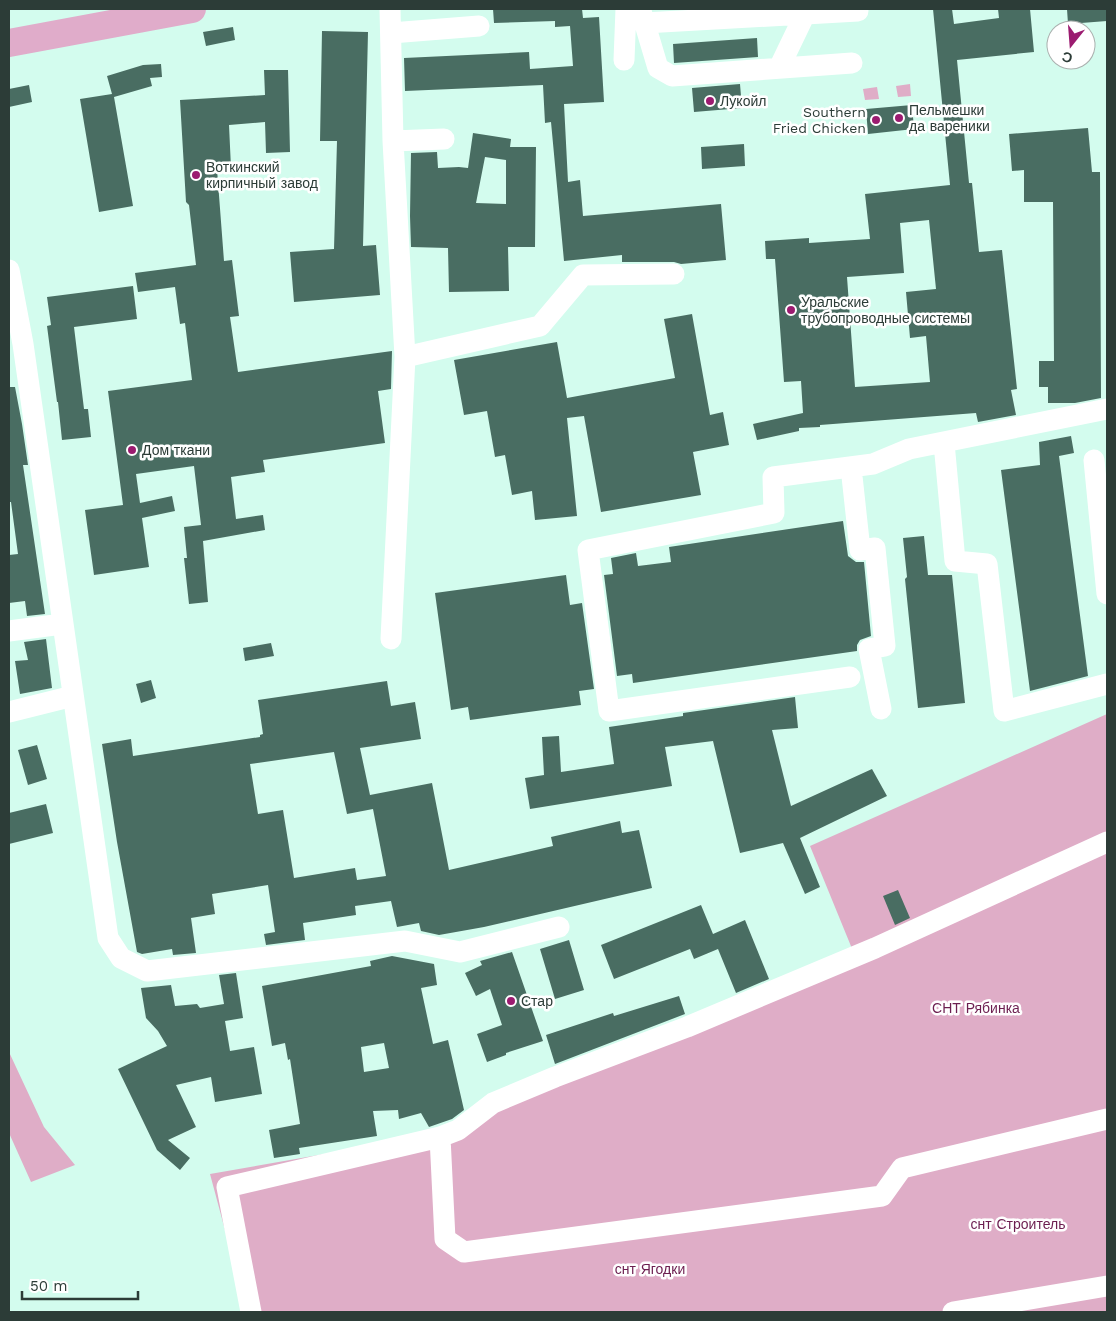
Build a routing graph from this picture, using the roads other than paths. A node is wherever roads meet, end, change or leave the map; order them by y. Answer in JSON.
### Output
{"nodes":[{"id":1,"x":192,"y":9,"type":"edge"},
{"id":2,"x":390,"y":9,"type":"edge"},
{"id":3,"x":626,"y":9,"type":"edge"},
{"id":4,"x":858,"y":11,"type":"dead end"},
{"id":5,"x":805,"y":14,"type":"junction"},
{"id":6,"x":641,"y":16,"type":"edge"},
{"id":7,"x":479,"y":26,"type":"dead end"},
{"id":8,"x":391,"y":33,"type":"junction"},
{"id":9,"x":21,"y":41,"type":"edge"},
{"id":10,"x":9,"y":51,"type":"edge"},
{"id":11,"x":624,"y":60,"type":"dead end"},
{"id":12,"x":852,"y":63,"type":"dead end"},
{"id":13,"x":779,"y":68,"type":"junction"},
{"id":14,"x":444,"y":139,"type":"dead end"},
{"id":15,"x":393,"y":141,"type":"junction"},
{"id":16,"x":9,"y":270,"type":"edge"},
{"id":17,"x":674,"y":274,"type":"dead end"},
{"id":18,"x":405,"y":357,"type":"junction"},
{"id":19,"x":1107,"y":409,"type":"edge"},
{"id":20,"x":944,"y":443,"type":"junction"},
{"id":21,"x":1094,"y":460,"type":"dead end"},
{"id":22,"x":851,"y":467,"type":"junction"},
{"id":23,"x":1107,"y":594,"type":"edge"},
{"id":24,"x":62,"y":624,"type":"junction"},
{"id":25,"x":9,"y":630,"type":"edge"},
{"id":26,"x":391,"y":639,"type":"dead end"},
{"id":27,"x":850,"y":677,"type":"dead end"},
{"id":28,"x":1107,"y":684,"type":"edge"},
{"id":29,"x":73,"y":696,"type":"junction"},
{"id":30,"x":881,"y":709,"type":"dead end"},
{"id":31,"x":9,"y":712,"type":"edge"},
{"id":32,"x":1107,"y":842,"type":"edge"},
{"id":33,"x":559,"y":927,"type":"dead end"},
{"id":34,"x":1107,"y":1119,"type":"edge"},
{"id":35,"x":440,"y":1137,"type":"junction"},
{"id":36,"x":1107,"y":1286,"type":"edge"},
{"id":37,"x":251,"y":1312,"type":"edge"},
{"id":38,"x":953,"y":1312,"type":"edge"}],
"edges":[{"from":1,"to":9,"type":"main road"},
{"from":2,"to":8,"type":"lane"},
{"from":3,"to":11,"type":"lane"},
{"from":4,"to":5,"type":"lane"},
{"from":5,"to":6,"type":"lane"},
{"from":5,"to":13,"type":"lane"},
{"from":6,"to":13,"type":"lane"},
{"from":7,"to":8,"type":"lane"},
{"from":8,"to":15,"type":"lane"},
{"from":9,"to":10,"type":"lane"},
{"from":12,"to":13,"type":"lane"},
{"from":14,"to":15,"type":"lane"},
{"from":15,"to":18,"type":"lane"},
{"from":16,"to":24,"type":"lane"},
{"from":17,"to":18,"type":"lane"},
{"from":18,"to":26,"type":"lane"},
{"from":19,"to":20,"type":"lane"},
{"from":20,"to":22,"type":"lane"},
{"from":20,"to":28,"type":"lane"},
{"from":21,"to":23,"type":"lane"},
{"from":22,"to":27,"type":"lane"},
{"from":22,"to":30,"type":"lane"},
{"from":24,"to":25,"type":"lane"},
{"from":24,"to":29,"type":"lane"},
{"from":29,"to":31,"type":"lane"},
{"from":29,"to":33,"type":"lane"},
{"from":32,"to":35,"type":"lane"},
{"from":34,"to":35,"type":"lane"},
{"from":35,"to":37,"type":"lane"},
{"from":36,"to":38,"type":"lane"}]}
